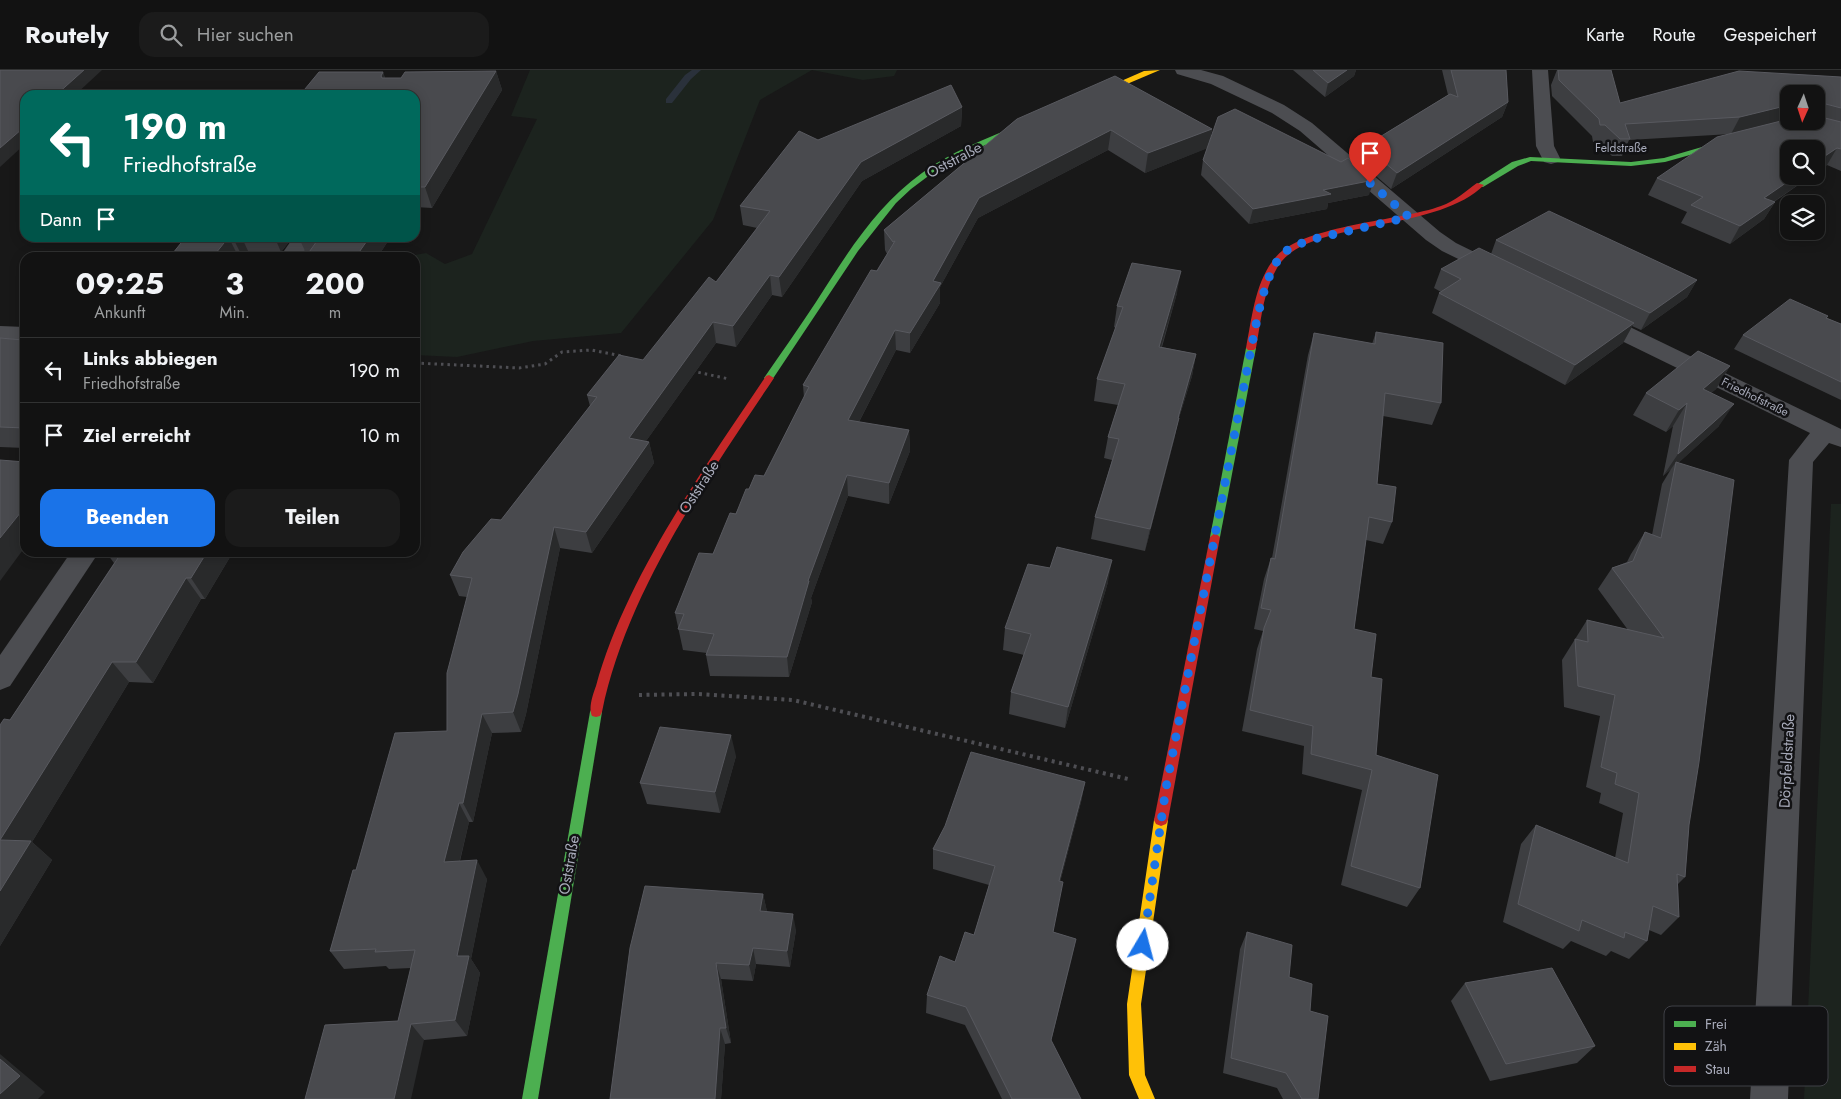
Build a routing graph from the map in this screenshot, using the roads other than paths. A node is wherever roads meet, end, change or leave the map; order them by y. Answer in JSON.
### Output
{"nodes":[{"id":1,"x":1157,"y":70,"type":"edge"},
{"id":2,"x":1183,"y":70,"type":"edge"},
{"id":3,"x":1540,"y":70,"type":"edge"},
{"id":4,"x":1078,"y":102,"type":"edge"},
{"id":5,"x":1033,"y":122,"type":"edge"},
{"id":6,"x":1740,"y":138,"type":"edge"},
{"id":7,"x":1551,"y":158,"type":"junction"},
{"id":8,"x":1409,"y":217,"type":"junction"},
{"id":9,"x":1521,"y":282,"type":"edge"},
{"id":10,"x":1574,"y":308,"type":"edge"},
{"id":11,"x":0,"y":333,"type":"edge"},
{"id":12,"x":20,"y":334,"type":"edge"},
{"id":13,"x":1833,"y":435,"type":"edge"},
{"id":14,"x":83,"y":557,"type":"edge"},
{"id":15,"x":0,"y":678,"type":"edge"},
{"id":16,"x":1774,"y":1006,"type":"edge"},
{"id":17,"x":1770,"y":1086,"type":"edge"},
{"id":18,"x":530,"y":1099,"type":"edge"},
{"id":19,"x":1147,"y":1099,"type":"edge"},
{"id":20,"x":1769,"y":1099,"type":"edge"}],
"edges":[{"from":1,"to":4,"type":"street"},
{"from":2,"to":8,"type":"street"},
{"from":3,"to":7,"type":"street"},
{"from":5,"to":18,"type":"street","name":"Oststraße"},
{"from":6,"to":7,"type":"street","name":"Feldstraße"},
{"from":7,"to":8,"type":"street","name":"Feldstraße"},
{"from":8,"to":9,"type":"street"},
{"from":8,"to":19,"type":"street","name":"Feldstraße"},
{"from":10,"to":13,"type":"street","name":"Friedhofstraße"},
{"from":11,"to":12,"type":"street"},
{"from":13,"to":16,"type":"street","name":"Dörpfeldstraße"},
{"from":14,"to":15,"type":"street"},
{"from":17,"to":20,"type":"street","name":"Dörpfeldstraße"}]}
